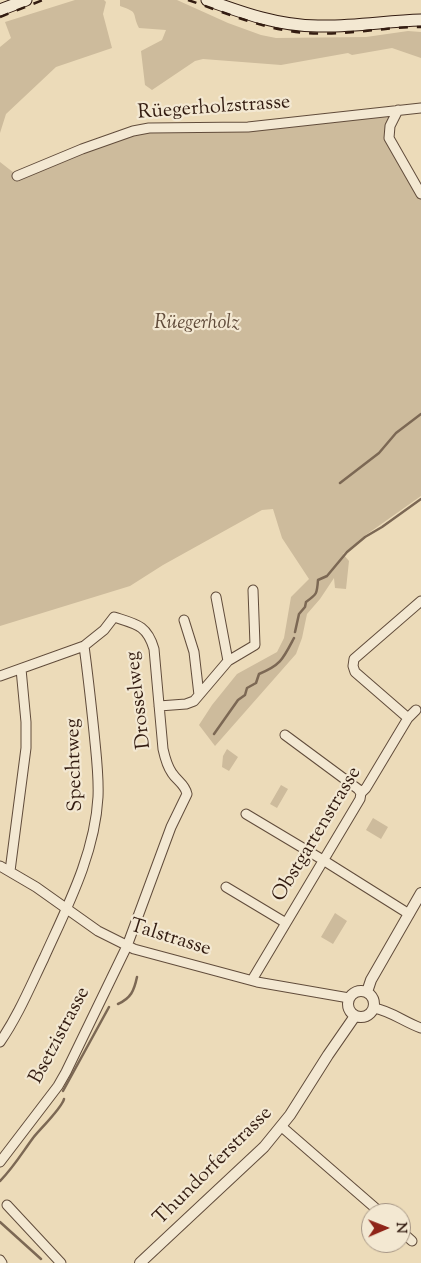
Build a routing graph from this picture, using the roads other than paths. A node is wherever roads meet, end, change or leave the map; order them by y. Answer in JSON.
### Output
{"nodes":[{"id":1,"x":26,"y":0,"type":"edge"},
{"id":2,"x":207,"y":0,"type":"edge"},
{"id":3,"x":0,"y":10,"type":"edge"},
{"id":4,"x":421,"y":20,"type":"edge"},
{"id":5,"x":421,"y":108,"type":"edge"},
{"id":6,"x":398,"y":110,"type":"junction"},
{"id":7,"x":17,"y":176,"type":"dead end"},
{"id":8,"x":421,"y":194,"type":"edge"},
{"id":9,"x":253,"y":590,"type":"dead end"},
{"id":10,"x":216,"y":597,"type":"dead end"},
{"id":11,"x":421,"y":601,"type":"edge"},
{"id":12,"x":184,"y":620,"type":"dead end"},
{"id":13,"x":84,"y":646,"type":"junction"},
{"id":14,"x":228,"y":661,"type":"junction"},
{"id":15,"x":21,"y":669,"type":"junction"},
{"id":16,"x":0,"y":676,"type":"edge"},
{"id":17,"x":199,"y":695,"type":"junction"},
{"id":18,"x":159,"y":706,"type":"junction"},
{"id":19,"x":416,"y":710,"type":"dead end"},
{"id":20,"x":408,"y":718,"type":"junction"},
{"id":21,"x":284,"y":735,"type":"dead end"},
{"id":22,"x":361,"y":793,"type":"junction"},
{"id":23,"x":187,"y":794,"type":"joint"},
{"id":24,"x":246,"y":814,"type":"dead end"},
{"id":25,"x":323,"y":860,"type":"junction"},
{"id":26,"x":0,"y":866,"type":"edge"},
{"id":27,"x":10,"y":871,"type":"junction"},
{"id":28,"x":226,"y":888,"type":"dead end"},
{"id":29,"x":421,"y":894,"type":"edge"},
{"id":30,"x":67,"y":908,"type":"junction"},
{"id":31,"x":409,"y":914,"type":"junction"},
{"id":32,"x":286,"y":923,"type":"junction"},
{"id":33,"x":127,"y":946,"type":"junction"},
{"id":34,"x":252,"y":980,"type":"junction"},
{"id":35,"x":367,"y":992,"type":"junction"},
{"id":36,"x":349,"y":998,"type":"junction"},
{"id":37,"x":374,"y":1008,"type":"junction"},
{"id":38,"x":355,"y":1016,"type":"junction"},
{"id":39,"x":421,"y":1028,"type":"edge"},
{"id":40,"x":0,"y":1042,"type":"edge"},
{"id":41,"x":282,"y":1127,"type":"junction"},
{"id":42,"x":0,"y":1162,"type":"edge"},
{"id":43,"x":369,"y":1203,"type":"edge"},
{"id":44,"x":7,"y":1205,"type":"dead end"},
{"id":45,"x":0,"y":1260,"type":"edge"},
{"id":46,"x":2,"y":1263,"type":"edge"},
{"id":47,"x":61,"y":1263,"type":"edge"},
{"id":48,"x":140,"y":1263,"type":"edge"}],
"edges":[{"from":1,"to":3,"type":"main road"},
{"from":2,"to":4,"type":"main road"},
{"from":5,"to":6,"type":"street","name":"Rüegerholzstrasse"},
{"from":6,"to":7,"type":"street","name":"Rüegerholzstrasse"},
{"from":6,"to":8,"type":"street"},
{"from":9,"to":14,"type":"street"},
{"from":10,"to":14,"type":"street"},
{"from":11,"to":20,"type":"street"},
{"from":12,"to":17,"type":"street"},
{"from":13,"to":15,"type":"street"},
{"from":13,"to":18,"type":"street","name":"Drosselweg"},
{"from":13,"to":30,"type":"street","name":"Spechtweg"},
{"from":14,"to":17,"type":"street"},
{"from":15,"to":16,"type":"street"},
{"from":15,"to":27,"type":"street"},
{"from":17,"to":18,"type":"street"},
{"from":18,"to":23,"type":"street","name":"Drosselweg"},
{"from":19,"to":20,"type":"street","name":"Obstgartenstrasse"},
{"from":20,"to":22,"type":"street","name":"Obstgartenstrasse"},
{"from":21,"to":22,"type":"street"},
{"from":22,"to":25,"type":"street","name":"Obstgartenstrasse"},
{"from":23,"to":33,"type":"street","name":"Bsetzistrasse"},
{"from":24,"to":25,"type":"street"},
{"from":25,"to":31,"type":"street"},
{"from":25,"to":32,"type":"street","name":"Obstgartenstrasse"},
{"from":26,"to":27,"type":"street","name":"Talstrasse"},
{"from":27,"to":30,"type":"street","name":"Talstrasse"},
{"from":28,"to":32,"type":"street"},
{"from":29,"to":31,"type":"street"},
{"from":30,"to":33,"type":"street","name":"Talstrasse"},
{"from":30,"to":40,"type":"street","name":"Spechtweg"},
{"from":31,"to":35,"type":"street"},
{"from":32,"to":34,"type":"street","name":"Obstgartenstrasse"},
{"from":33,"to":34,"type":"street","name":"Talstrasse"},
{"from":33,"to":42,"type":"street","name":"Bsetzistrasse"},
{"from":34,"to":36,"type":"street","name":"Talstrasse"},
{"from":35,"to":36,"type":"street"},
{"from":35,"to":37,"type":"street"},
{"from":36,"to":38,"type":"street"},
{"from":37,"to":38,"type":"street"},
{"from":37,"to":39,"type":"street"},
{"from":38,"to":41,"type":"street","name":"Thundorferstrasse"},
{"from":41,"to":43,"type":"street"},
{"from":41,"to":48,"type":"street","name":"Thundorferstrasse"},
{"from":44,"to":47,"type":"street"},
{"from":45,"to":46,"type":"street"}]}
